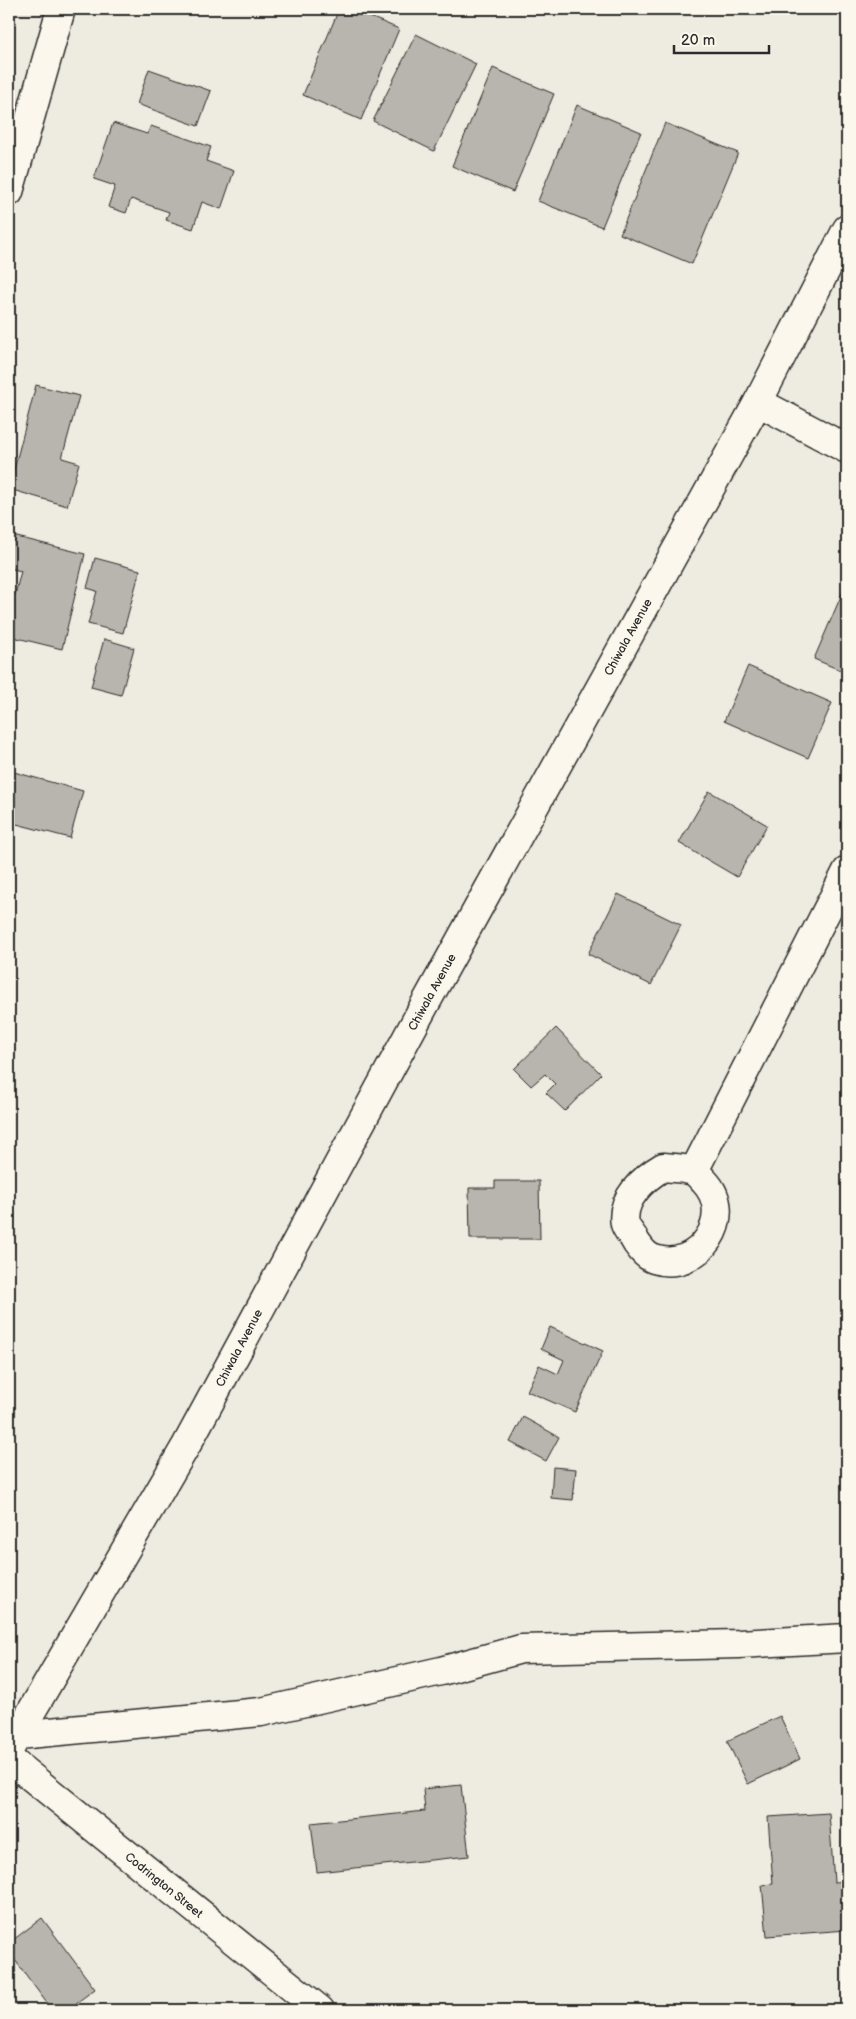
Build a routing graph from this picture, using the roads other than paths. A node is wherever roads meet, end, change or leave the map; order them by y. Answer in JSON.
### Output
{"nodes":[{"id":1,"x":61,"y":9,"type":"edge"},
{"id":2,"x":9,"y":192,"type":"edge"},
{"id":3,"x":847,"y":229,"type":"edge"},
{"id":4,"x":758,"y":402,"type":"junction"},
{"id":5,"x":847,"y":449,"type":"edge"},
{"id":6,"x":847,"y":871,"type":"edge"},
{"id":7,"x":694,"y":1171,"type":"dead end"},
{"id":8,"x":847,"y":1638,"type":"edge"},
{"id":9,"x":12,"y":1748,"type":"edge"},
{"id":10,"x":320,"y":2010,"type":"edge"}],
"edges":[{"from":1,"to":2,"type":"street"},
{"from":3,"to":4,"type":"street","name":"Chiwala Avenue"},
{"from":4,"to":5,"type":"street"},
{"from":4,"to":9,"type":"street","name":"Chiwala Avenue"},
{"from":6,"to":7,"type":"street"},
{"from":8,"to":9,"type":"street"},
{"from":9,"to":10,"type":"street","name":"Codrington Street"}]}
